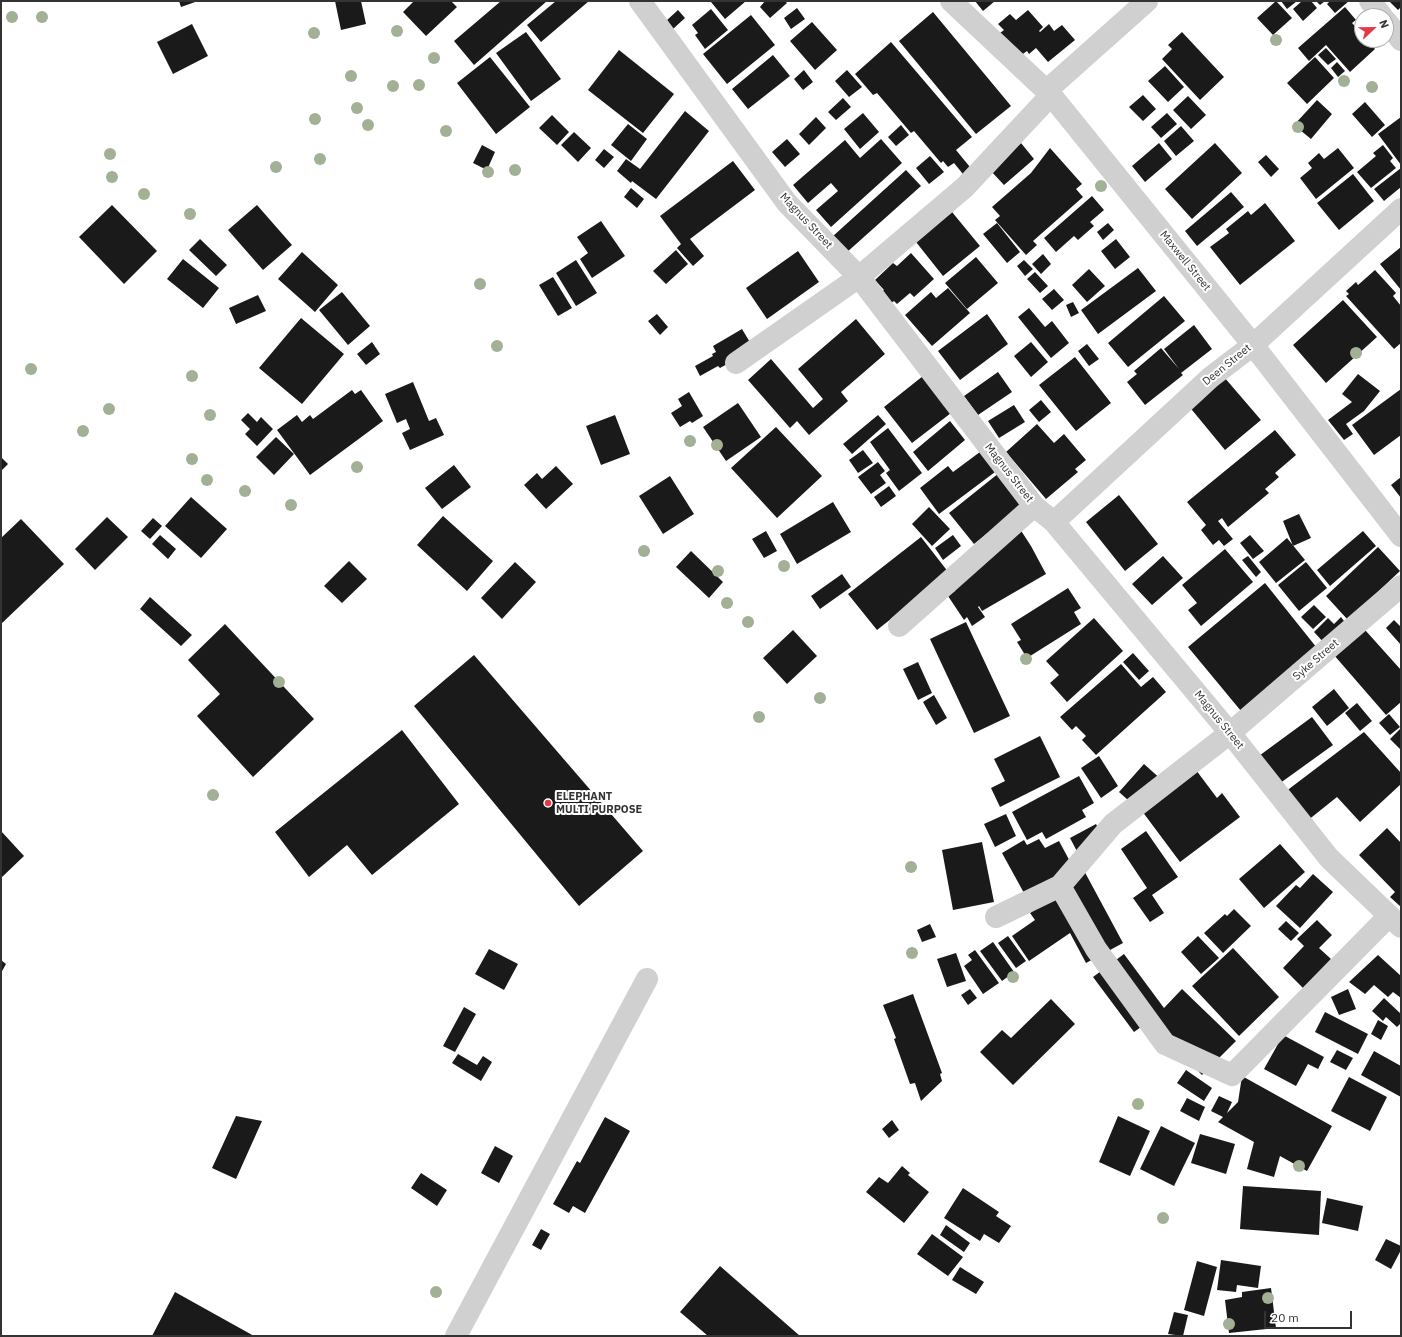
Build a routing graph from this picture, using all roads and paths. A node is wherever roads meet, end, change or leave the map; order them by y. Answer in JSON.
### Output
{"nodes":[{"id":1,"x":640,"y":1,"type":"edge"},
{"id":2,"x":951,"y":1,"type":"edge"},
{"id":3,"x":1147,"y":1,"type":"edge"},
{"id":4,"x":1394,"y":31,"type":"edge"},
{"id":5,"x":1401,"y":40,"type":"edge"},
{"id":6,"x":1048,"y":93,"type":"junction"},
{"id":7,"x":1401,"y":209,"type":"edge"},
{"id":8,"x":859,"y":277,"type":"junction"},
{"id":9,"x":1253,"y":345,"type":"junction"},
{"id":10,"x":736,"y":363,"type":"dead end"},
{"id":11,"x":1034,"y":506,"type":"junction"},
{"id":12,"x":1054,"y":522,"type":"junction"},
{"id":13,"x":1401,"y":536,"type":"edge"},
{"id":14,"x":1401,"y":586,"type":"edge"},
{"id":15,"x":899,"y":626,"type":"dead end"},
{"id":16,"x":1230,"y":733,"type":"junction"},
{"id":17,"x":1060,"y":886,"type":"junction"},
{"id":18,"x":996,"y":917,"type":"dead end"},
{"id":19,"x":1395,"y":922,"type":"edge"},
{"id":20,"x":647,"y":979,"type":"dead end"},
{"id":21,"x":456,"y":1336,"type":"edge"}],
"edges":[{"from":1,"to":8,"type":"street","name":"Magnus Street"},
{"from":2,"to":6,"type":"street","name":"Maxwell Street"},
{"from":3,"to":6,"type":"street"},
{"from":4,"to":5,"type":"street"},
{"from":6,"to":8,"type":"street"},
{"from":6,"to":9,"type":"street","name":"Maxwell Street"},
{"from":7,"to":9,"type":"street","name":"Deen Street"},
{"from":8,"to":10,"type":"street"},
{"from":8,"to":11,"type":"street","name":"Magnus Street"},
{"from":9,"to":12,"type":"street","name":"Deen Street"},
{"from":9,"to":13,"type":"street","name":"Maxwell Street"},
{"from":11,"to":12,"type":"street","name":"Magnus Street"},
{"from":11,"to":15,"type":"street"},
{"from":12,"to":16,"type":"street","name":"Magnus Street"},
{"from":14,"to":16,"type":"street","name":"Syke Street"},
{"from":16,"to":17,"type":"street","name":"Syke Street"},
{"from":16,"to":19,"type":"street","name":"Magnus Street"},
{"from":17,"to":18,"type":"street"},
{"from":17,"to":19,"type":"street"},
{"from":20,"to":21,"type":"street"}]}
